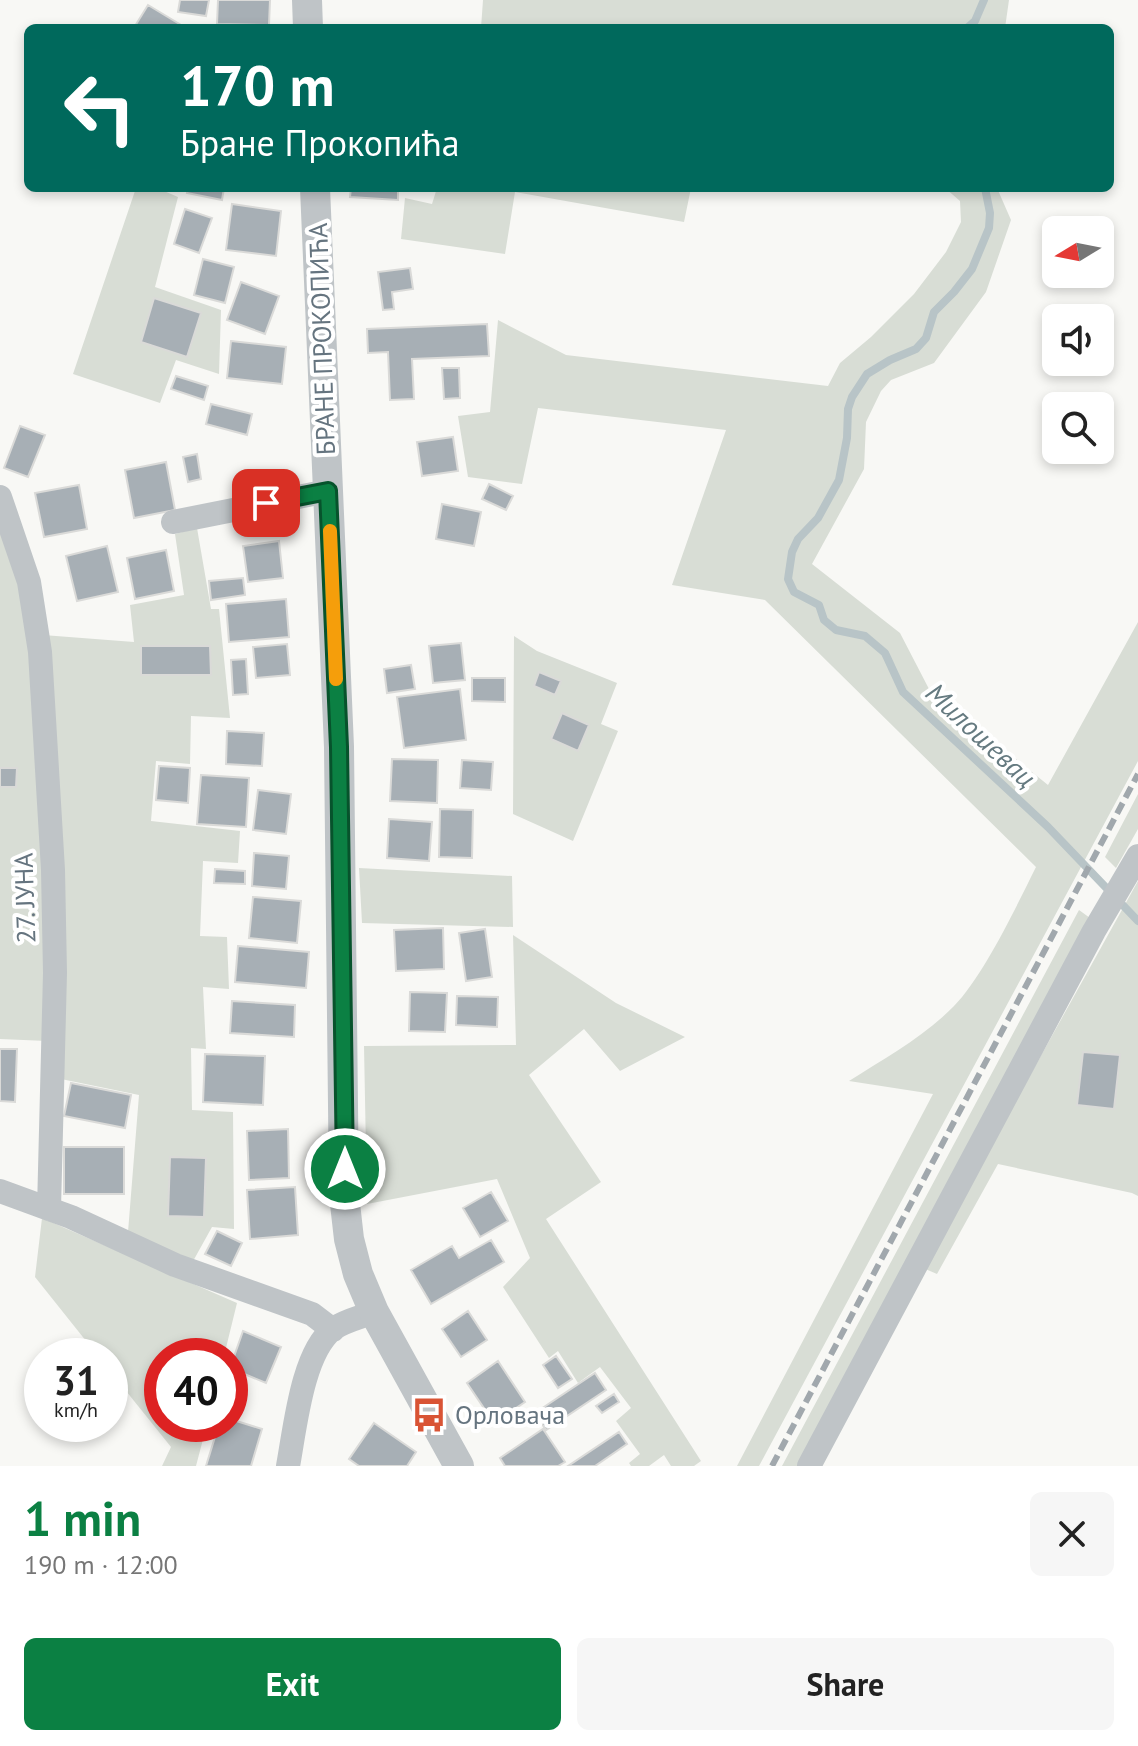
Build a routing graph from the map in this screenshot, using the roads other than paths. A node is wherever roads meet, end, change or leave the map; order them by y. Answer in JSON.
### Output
{"nodes":[{"id":1,"x":307,"y":0,"type":"edge"},
{"id":2,"x":308,"y":24,"type":"edge"},
{"id":3,"x":315,"y":192,"type":"edge"},
{"id":4,"x":328,"y":491,"type":"junction"},
{"id":5,"x":0,"y":497,"type":"edge"},
{"id":6,"x":173,"y":522,"type":"dead end"},
{"id":7,"x":1134,"y":863,"type":"edge"},
{"id":8,"x":0,"y":1191,"type":"edge"},
{"id":9,"x":49,"y":1209,"type":"junction"},
{"id":10,"x":374,"y":1312,"type":"junction"},
{"id":11,"x":333,"y":1330,"type":"junction"},
{"id":12,"x":288,"y":1466,"type":"edge"},
{"id":13,"x":459,"y":1466,"type":"edge"},
{"id":14,"x":809,"y":1466,"type":"edge"}],
"edges":[{"from":1,"to":2,"type":"street"},
{"from":3,"to":4,"type":"street","name":"БРАНЕ ПРОКОПИЋА"},
{"from":4,"to":6,"type":"street","name":"БРАНЕ ПРОКОПИЋА"},
{"from":4,"to":10,"type":"street","name":"БРАНЕ ПРОКОПИЋА"},
{"from":5,"to":9,"type":"street","name":"27. ЈУНА"},
{"from":7,"to":14,"type":"street"},
{"from":8,"to":9,"type":"street"},
{"from":9,"to":11,"type":"street"},
{"from":10,"to":11,"type":"street"},
{"from":10,"to":13,"type":"street","name":"БРАНЕ ПРОКОПИЋА"},
{"from":11,"to":12,"type":"street"}]}
